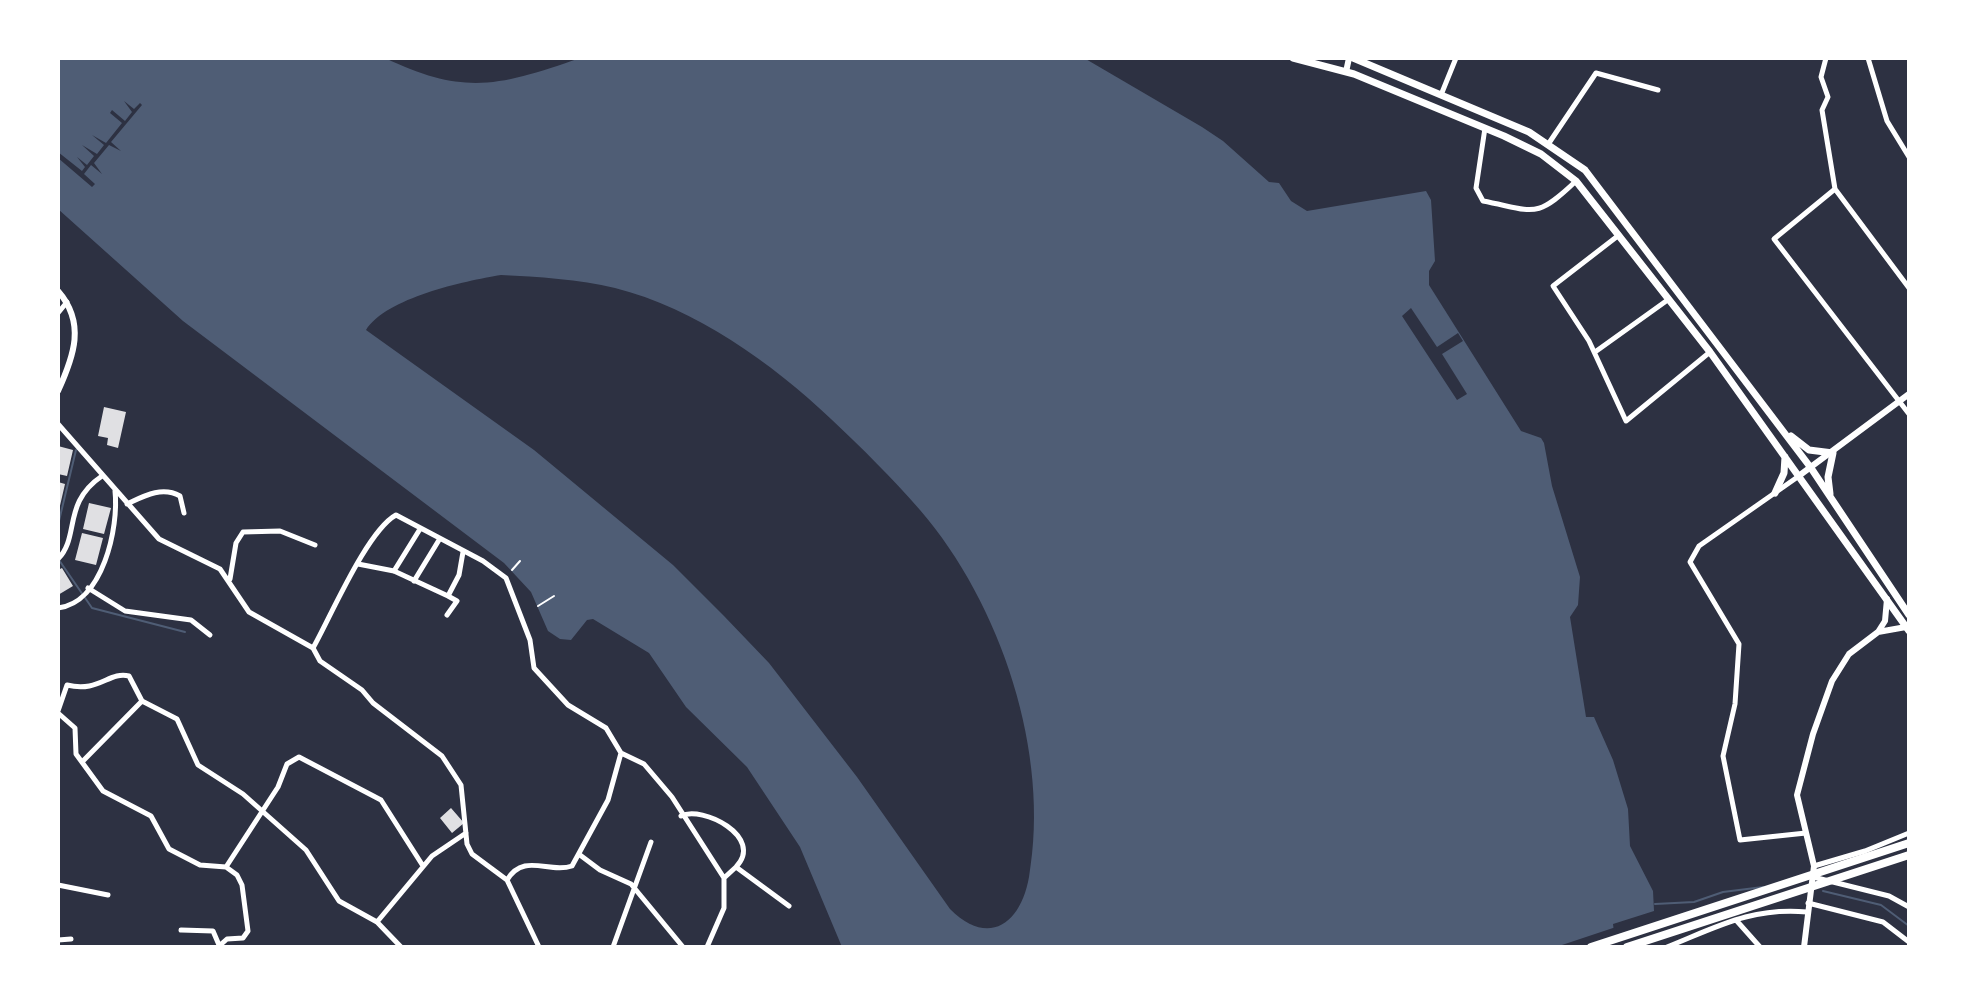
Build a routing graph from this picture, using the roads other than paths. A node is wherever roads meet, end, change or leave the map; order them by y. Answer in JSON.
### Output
{"nodes":[{"id":1,"x":1293,"y":58,"type":"edge"},
{"id":2,"x":1354,"y":58,"type":"edge"},
{"id":3,"x":1456,"y":58,"type":"edge"},
{"id":4,"x":1826,"y":58,"type":"edge"},
{"id":5,"x":1868,"y":58,"type":"edge"},
{"id":6,"x":1350,"y":73,"type":"junction"},
{"id":7,"x":1658,"y":90,"type":"dead end"},
{"id":8,"x":1441,"y":95,"type":"junction"},
{"id":9,"x":1485,"y":128,"type":"junction"},
{"id":10,"x":1549,"y":143,"type":"junction"},
{"id":11,"x":1909,"y":157,"type":"edge"},
{"id":12,"x":1576,"y":181,"type":"junction"},
{"id":13,"x":1835,"y":189,"type":"junction"},
{"id":14,"x":1620,"y":234,"type":"junction"},
{"id":15,"x":1909,"y":288,"type":"edge"},
{"id":16,"x":58,"y":291,"type":"edge"},
{"id":17,"x":1670,"y":299,"type":"junction"},
{"id":18,"x":67,"y":301,"type":"junction"},
{"id":19,"x":58,"y":313,"type":"edge"},
{"id":20,"x":1595,"y":352,"type":"junction"},
{"id":21,"x":1710,"y":352,"type":"junction"},
{"id":22,"x":58,"y":391,"type":"edge"},
{"id":23,"x":1909,"y":394,"type":"edge"},
{"id":24,"x":1900,"y":401,"type":"junction"},
{"id":25,"x":1909,"y":414,"type":"edge"},
{"id":26,"x":58,"y":424,"type":"edge"},
{"id":27,"x":1783,"y":430,"type":"junction"},
{"id":28,"x":1833,"y":453,"type":"junction"},
{"id":29,"x":1785,"y":454,"type":"junction"},
{"id":30,"x":1811,"y":468,"type":"junction"},
{"id":31,"x":1800,"y":475,"type":"junction"},
{"id":32,"x":102,"y":476,"type":"junction"},
{"id":33,"x":115,"y":491,"type":"junction"},
{"id":34,"x":1775,"y":493,"type":"junction"},
{"id":35,"x":1830,"y":496,"type":"junction"},
{"id":36,"x":127,"y":504,"type":"junction"},
{"id":37,"x":184,"y":513,"type":"dead end"},
{"id":38,"x":420,"y":529,"type":"junction"},
{"id":39,"x":439,"y":540,"type":"junction"},
{"id":40,"x":315,"y":545,"type":"dead end"},
{"id":41,"x":463,"y":552,"type":"junction"},
{"id":42,"x":59,"y":558,"type":"edge"},
{"id":43,"x":358,"y":564,"type":"junction"},
{"id":44,"x":394,"y":571,"type":"junction"},
{"id":45,"x":230,"y":580,"type":"junction"},
{"id":46,"x":414,"y":581,"type":"junction"},
{"id":47,"x":87,"y":589,"type":"junction"},
{"id":48,"x":448,"y":596,"type":"junction"},
{"id":49,"x":1887,"y":599,"type":"junction"},
{"id":50,"x":58,"y":609,"type":"edge"},
{"id":51,"x":447,"y":615,"type":"dead end"},
{"id":52,"x":1909,"y":615,"type":"edge"},
{"id":53,"x":1908,"y":629,"type":"edge"},
{"id":54,"x":1878,"y":632,"type":"junction"},
{"id":55,"x":210,"y":635,"type":"dead end"},
{"id":56,"x":313,"y":648,"type":"junction"},
{"id":57,"x":142,"y":701,"type":"junction"},
{"id":58,"x":58,"y":712,"type":"edge"},
{"id":59,"x":621,"y":753,"type":"junction"},
{"id":60,"x":82,"y":762,"type":"junction"},
{"id":61,"x":261,"y":812,"type":"junction"},
{"id":62,"x":681,"y":816,"type":"junction"},
{"id":63,"x":466,"y":833,"type":"junction"},
{"id":64,"x":1806,"y":833,"type":"junction"},
{"id":65,"x":1909,"y":833,"type":"edge"},
{"id":66,"x":651,"y":842,"type":"dead end"},
{"id":67,"x":1909,"y":843,"type":"edge"},
{"id":68,"x":580,"y":855,"type":"junction"},
{"id":69,"x":1909,"y":855,"type":"edge"},
{"id":70,"x":423,"y":866,"type":"junction"},
{"id":71,"x":1814,"y":866,"type":"junction"},
{"id":72,"x":226,"y":867,"type":"junction"},
{"id":73,"x":736,"y":867,"type":"junction"},
{"id":74,"x":1813,"y":877,"type":"junction"},
{"id":75,"x":724,"y":878,"type":"junction"},
{"id":76,"x":507,"y":880,"type":"junction"},
{"id":77,"x":58,"y":885,"type":"edge"},
{"id":78,"x":635,"y":889,"type":"junction"},
{"id":79,"x":108,"y":895,"type":"dead end"},
{"id":80,"x":1808,"y":903,"type":"junction"},
{"id":81,"x":789,"y":906,"type":"dead end"},
{"id":82,"x":1909,"y":907,"type":"edge"},
{"id":83,"x":1807,"y":912,"type":"junction"},
{"id":84,"x":1736,"y":920,"type":"junction"},
{"id":85,"x":377,"y":922,"type":"junction"},
{"id":86,"x":181,"y":930,"type":"dead end"},
{"id":87,"x":71,"y":939,"type":"dead end"},
{"id":88,"x":58,"y":940,"type":"edge"},
{"id":89,"x":1909,"y":942,"type":"edge"},
{"id":90,"x":219,"y":946,"type":"edge"},
{"id":91,"x":401,"y":947,"type":"edge"},
{"id":92,"x":539,"y":947,"type":"edge"},
{"id":93,"x":613,"y":947,"type":"edge"},
{"id":94,"x":683,"y":947,"type":"edge"},
{"id":95,"x":707,"y":947,"type":"edge"},
{"id":96,"x":1591,"y":947,"type":"edge"},
{"id":97,"x":1627,"y":947,"type":"edge"},
{"id":98,"x":1667,"y":947,"type":"edge"},
{"id":99,"x":1760,"y":947,"type":"edge"},
{"id":100,"x":1804,"y":947,"type":"edge"}],
"edges":[{"from":1,"to":6,"type":"main road"},
{"from":2,"to":6,"type":"street"},
{"from":2,"to":8,"type":"main road"},
{"from":3,"to":8,"type":"street"},
{"from":4,"to":13,"type":"street"},
{"from":5,"to":11,"type":"street"},
{"from":6,"to":9,"type":"main road"},
{"from":7,"to":10,"type":"street"},
{"from":8,"to":10,"type":"main road"},
{"from":9,"to":12,"type":"main road"},
{"from":9,"to":12,"type":"street"},
{"from":10,"to":27,"type":"main road"},
{"from":12,"to":14,"type":"main road"},
{"from":13,"to":15,"type":"street"},
{"from":13,"to":24,"type":"street"},
{"from":14,"to":17,"type":"main road"},
{"from":14,"to":20,"type":"street"},
{"from":16,"to":18,"type":"street"},
{"from":17,"to":20,"type":"street"},
{"from":17,"to":21,"type":"main road"},
{"from":18,"to":19,"type":"street"},
{"from":18,"to":22,"type":"street"},
{"from":20,"to":21,"type":"street"},
{"from":21,"to":29,"type":"main road"},
{"from":23,"to":24,"type":"street"},
{"from":24,"to":25,"type":"street"},
{"from":24,"to":28,"type":"street"},
{"from":26,"to":32,"type":"street"},
{"from":27,"to":28,"type":"main road"},
{"from":27,"to":30,"type":"main road"},
{"from":28,"to":30,"type":"street"},
{"from":28,"to":35,"type":"main road"},
{"from":29,"to":31,"type":"main road"},
{"from":29,"to":34,"type":"main road"},
{"from":30,"to":31,"type":"street"},
{"from":30,"to":35,"type":"main road"},
{"from":31,"to":34,"type":"street"},
{"from":31,"to":49,"type":"main road"},
{"from":32,"to":33,"type":"street"},
{"from":32,"to":42,"type":"street"},
{"from":33,"to":36,"type":"street"},
{"from":33,"to":47,"type":"street"},
{"from":34,"to":64,"type":"street"},
{"from":35,"to":52,"type":"main road"},
{"from":36,"to":37,"type":"street"},
{"from":36,"to":45,"type":"street"},
{"from":38,"to":39,"type":"street"},
{"from":38,"to":43,"type":"street"},
{"from":38,"to":44,"type":"street"},
{"from":39,"to":41,"type":"street"},
{"from":39,"to":46,"type":"street"},
{"from":40,"to":45,"type":"street"},
{"from":41,"to":48,"type":"street"},
{"from":41,"to":59,"type":"street"},
{"from":43,"to":44,"type":"street"},
{"from":43,"to":56,"type":"street"},
{"from":44,"to":46,"type":"street"},
{"from":45,"to":56,"type":"street"},
{"from":46,"to":48,"type":"street"},
{"from":47,"to":50,"type":"street"},
{"from":47,"to":55,"type":"street"},
{"from":48,"to":51,"type":"street"},
{"from":49,"to":53,"type":"main road"},
{"from":49,"to":54,"type":"street"},
{"from":53,"to":54,"type":"street"},
{"from":54,"to":64,"type":"street"},
{"from":56,"to":63,"type":"street"},
{"from":57,"to":58,"type":"street"},
{"from":57,"to":60,"type":"street"},
{"from":57,"to":61,"type":"street"},
{"from":58,"to":60,"type":"street"},
{"from":59,"to":62,"type":"street"},
{"from":59,"to":68,"type":"street"},
{"from":60,"to":72,"type":"street"},
{"from":61,"to":70,"type":"street"},
{"from":61,"to":72,"type":"street"},
{"from":61,"to":85,"type":"street"},
{"from":62,"to":73,"type":"street"},
{"from":62,"to":75,"type":"street"},
{"from":63,"to":70,"type":"street"},
{"from":63,"to":76,"type":"street"},
{"from":64,"to":71,"type":"street"},
{"from":65,"to":71,"type":"street"},
{"from":66,"to":78,"type":"street"},
{"from":67,"to":96,"type":"highway"},
{"from":68,"to":76,"type":"street"},
{"from":68,"to":78,"type":"street"},
{"from":69,"to":97,"type":"highway"},
{"from":70,"to":85,"type":"street"},
{"from":71,"to":74,"type":"street"},
{"from":72,"to":90,"type":"street"},
{"from":73,"to":75,"type":"street"},
{"from":73,"to":81,"type":"street"},
{"from":74,"to":80,"type":"street"},
{"from":74,"to":82,"type":"street"},
{"from":75,"to":95,"type":"street"},
{"from":76,"to":92,"type":"street"},
{"from":77,"to":79,"type":"street"},
{"from":78,"to":93,"type":"street"},
{"from":78,"to":94,"type":"street"},
{"from":80,"to":83,"type":"street"},
{"from":80,"to":89,"type":"street"},
{"from":83,"to":84,"type":"street"},
{"from":83,"to":100,"type":"street"},
{"from":84,"to":98,"type":"street"},
{"from":84,"to":99,"type":"street"},
{"from":85,"to":91,"type":"street"},
{"from":86,"to":90,"type":"street"},
{"from":87,"to":88,"type":"street"}]}
